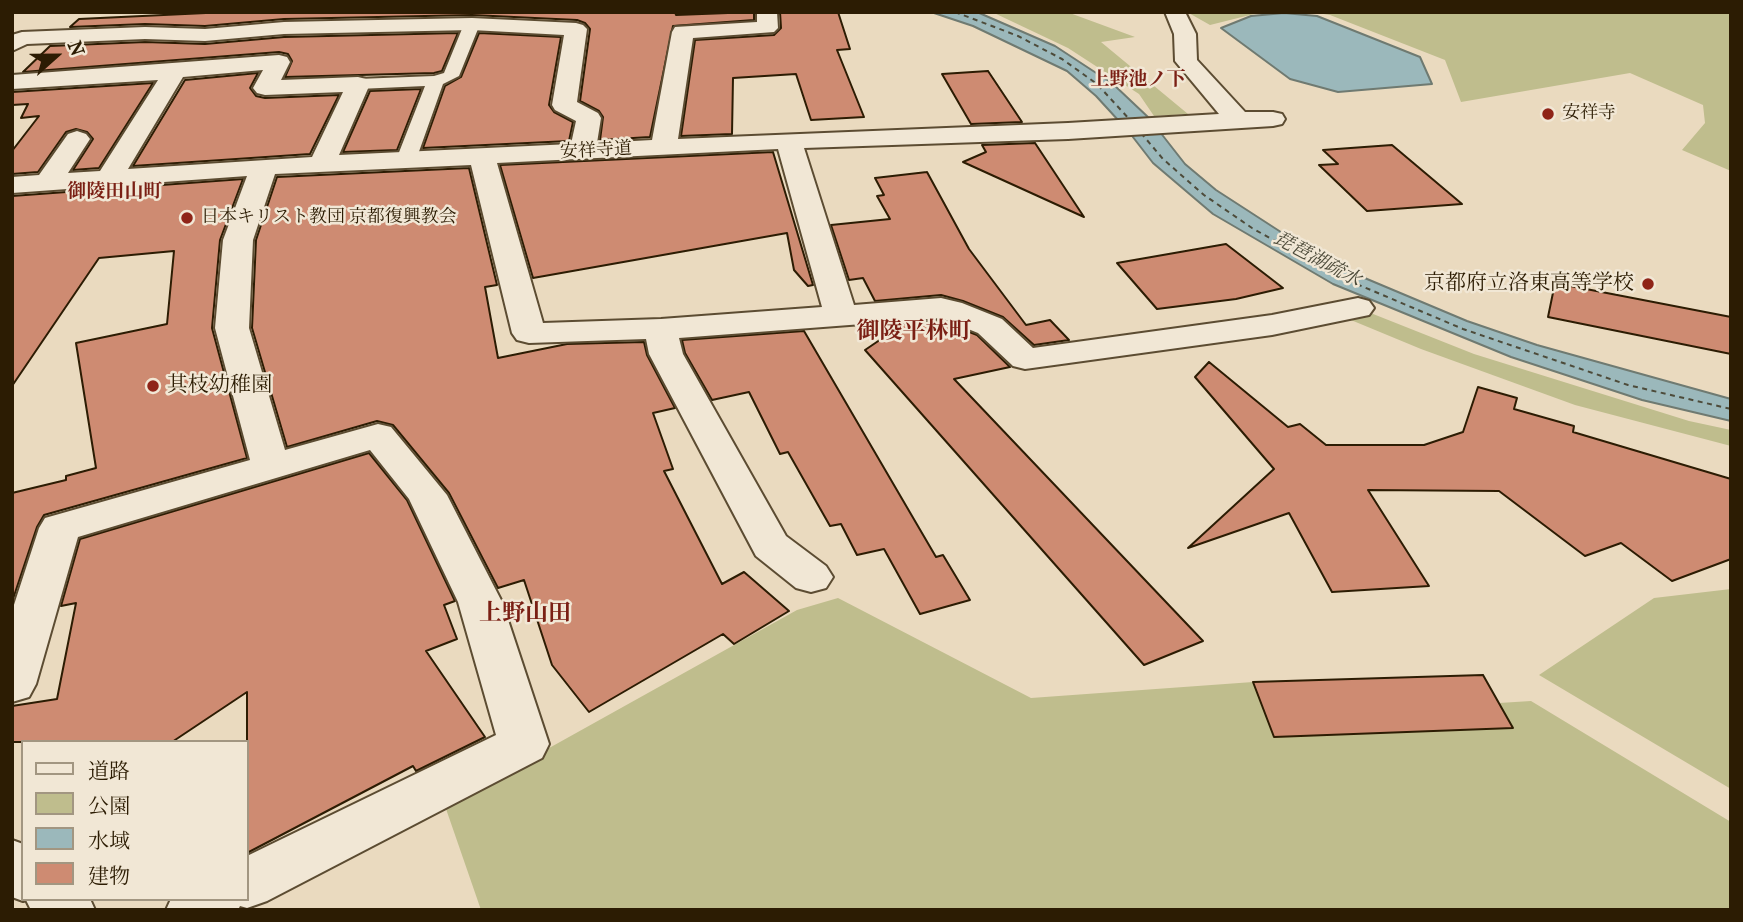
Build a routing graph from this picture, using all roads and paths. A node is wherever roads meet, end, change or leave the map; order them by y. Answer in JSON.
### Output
{"nodes":[{"id":1,"x":767,"y":12,"type":"edge"},
{"id":2,"x":1175,"y":12,"type":"edge"},
{"id":3,"x":472,"y":24,"type":"junction"},
{"id":4,"x":12,"y":45,"type":"edge"},
{"id":5,"x":174,"y":72,"type":"junction"},
{"id":6,"x":436,"y":81,"type":"junction"},
{"id":7,"x":12,"y":82,"type":"edge"},
{"id":8,"x":358,"y":84,"type":"junction"},
{"id":9,"x":1273,"y":119,"type":"dead end"},
{"id":10,"x":1238,"y":120,"type":"junction"},
{"id":11,"x":77,"y":139,"type":"dead end"},
{"id":12,"x":789,"y":141,"type":"junction"},
{"id":13,"x":664,"y":147,"type":"junction"},
{"id":14,"x":582,"y":151,"type":"junction"},
{"id":15,"x":482,"y":156,"type":"junction"},
{"id":16,"x":406,"y":160,"type":"junction"},
{"id":17,"x":322,"y":164,"type":"junction"},
{"id":18,"x":264,"y":167,"type":"junction"},
{"id":19,"x":109,"y":178,"type":"junction"},
{"id":20,"x":48,"y":182,"type":"junction"},
{"id":21,"x":12,"y":185,"type":"edge"},
{"id":22,"x":1358,"y":308,"type":"dead end"},
{"id":23,"x":840,"y":313,"type":"junction"},
{"id":24,"x":661,"y":329,"type":"junction"},
{"id":25,"x":271,"y":466,"type":"junction"},
{"id":26,"x":811,"y":577,"type":"dead end"},
{"id":27,"x":12,"y":684,"type":"edge"},
{"id":28,"x":248,"y":882,"type":"edge"},
{"id":29,"x":211,"y":901,"type":"edge"},
{"id":30,"x":194,"y":910,"type":"edge"}],
"edges":[{"from":1,"to":13,"type":"street"},
{"from":2,"to":10,"type":"street"},
{"from":3,"to":4,"type":"street"},
{"from":3,"to":6,"type":"lane"},
{"from":3,"to":14,"type":"street"},
{"from":5,"to":7,"type":"street"},
{"from":5,"to":8,"type":"street"},
{"from":5,"to":19,"type":"street"},
{"from":6,"to":8,"type":"lane"},
{"from":6,"to":16,"type":"lane"},
{"from":8,"to":17,"type":"street"},
{"from":9,"to":10,"type":"street","name":"安祥寺道"},
{"from":10,"to":12,"type":"street","name":"安祥寺道"},
{"from":11,"to":20,"type":"street"},
{"from":12,"to":13,"type":"street","name":"安祥寺道"},
{"from":12,"to":23,"type":"street"},
{"from":13,"to":14,"type":"street","name":"安祥寺道"},
{"from":14,"to":15,"type":"street","name":"安祥寺道"},
{"from":15,"to":16,"type":"street","name":"安祥寺道"},
{"from":15,"to":24,"type":"street"},
{"from":16,"to":17,"type":"street","name":"安祥寺道"},
{"from":17,"to":18,"type":"street","name":"安祥寺道"},
{"from":18,"to":19,"type":"street","name":"安祥寺道"},
{"from":18,"to":25,"type":"street"},
{"from":19,"to":20,"type":"street","name":"安祥寺道"},
{"from":20,"to":21,"type":"street","name":"安祥寺道"},
{"from":22,"to":23,"type":"street"},
{"from":23,"to":24,"type":"street"},
{"from":24,"to":26,"type":"street"},
{"from":25,"to":27,"type":"street"},
{"from":25,"to":28,"type":"street"},
{"from":29,"to":30,"type":"street"}]}
